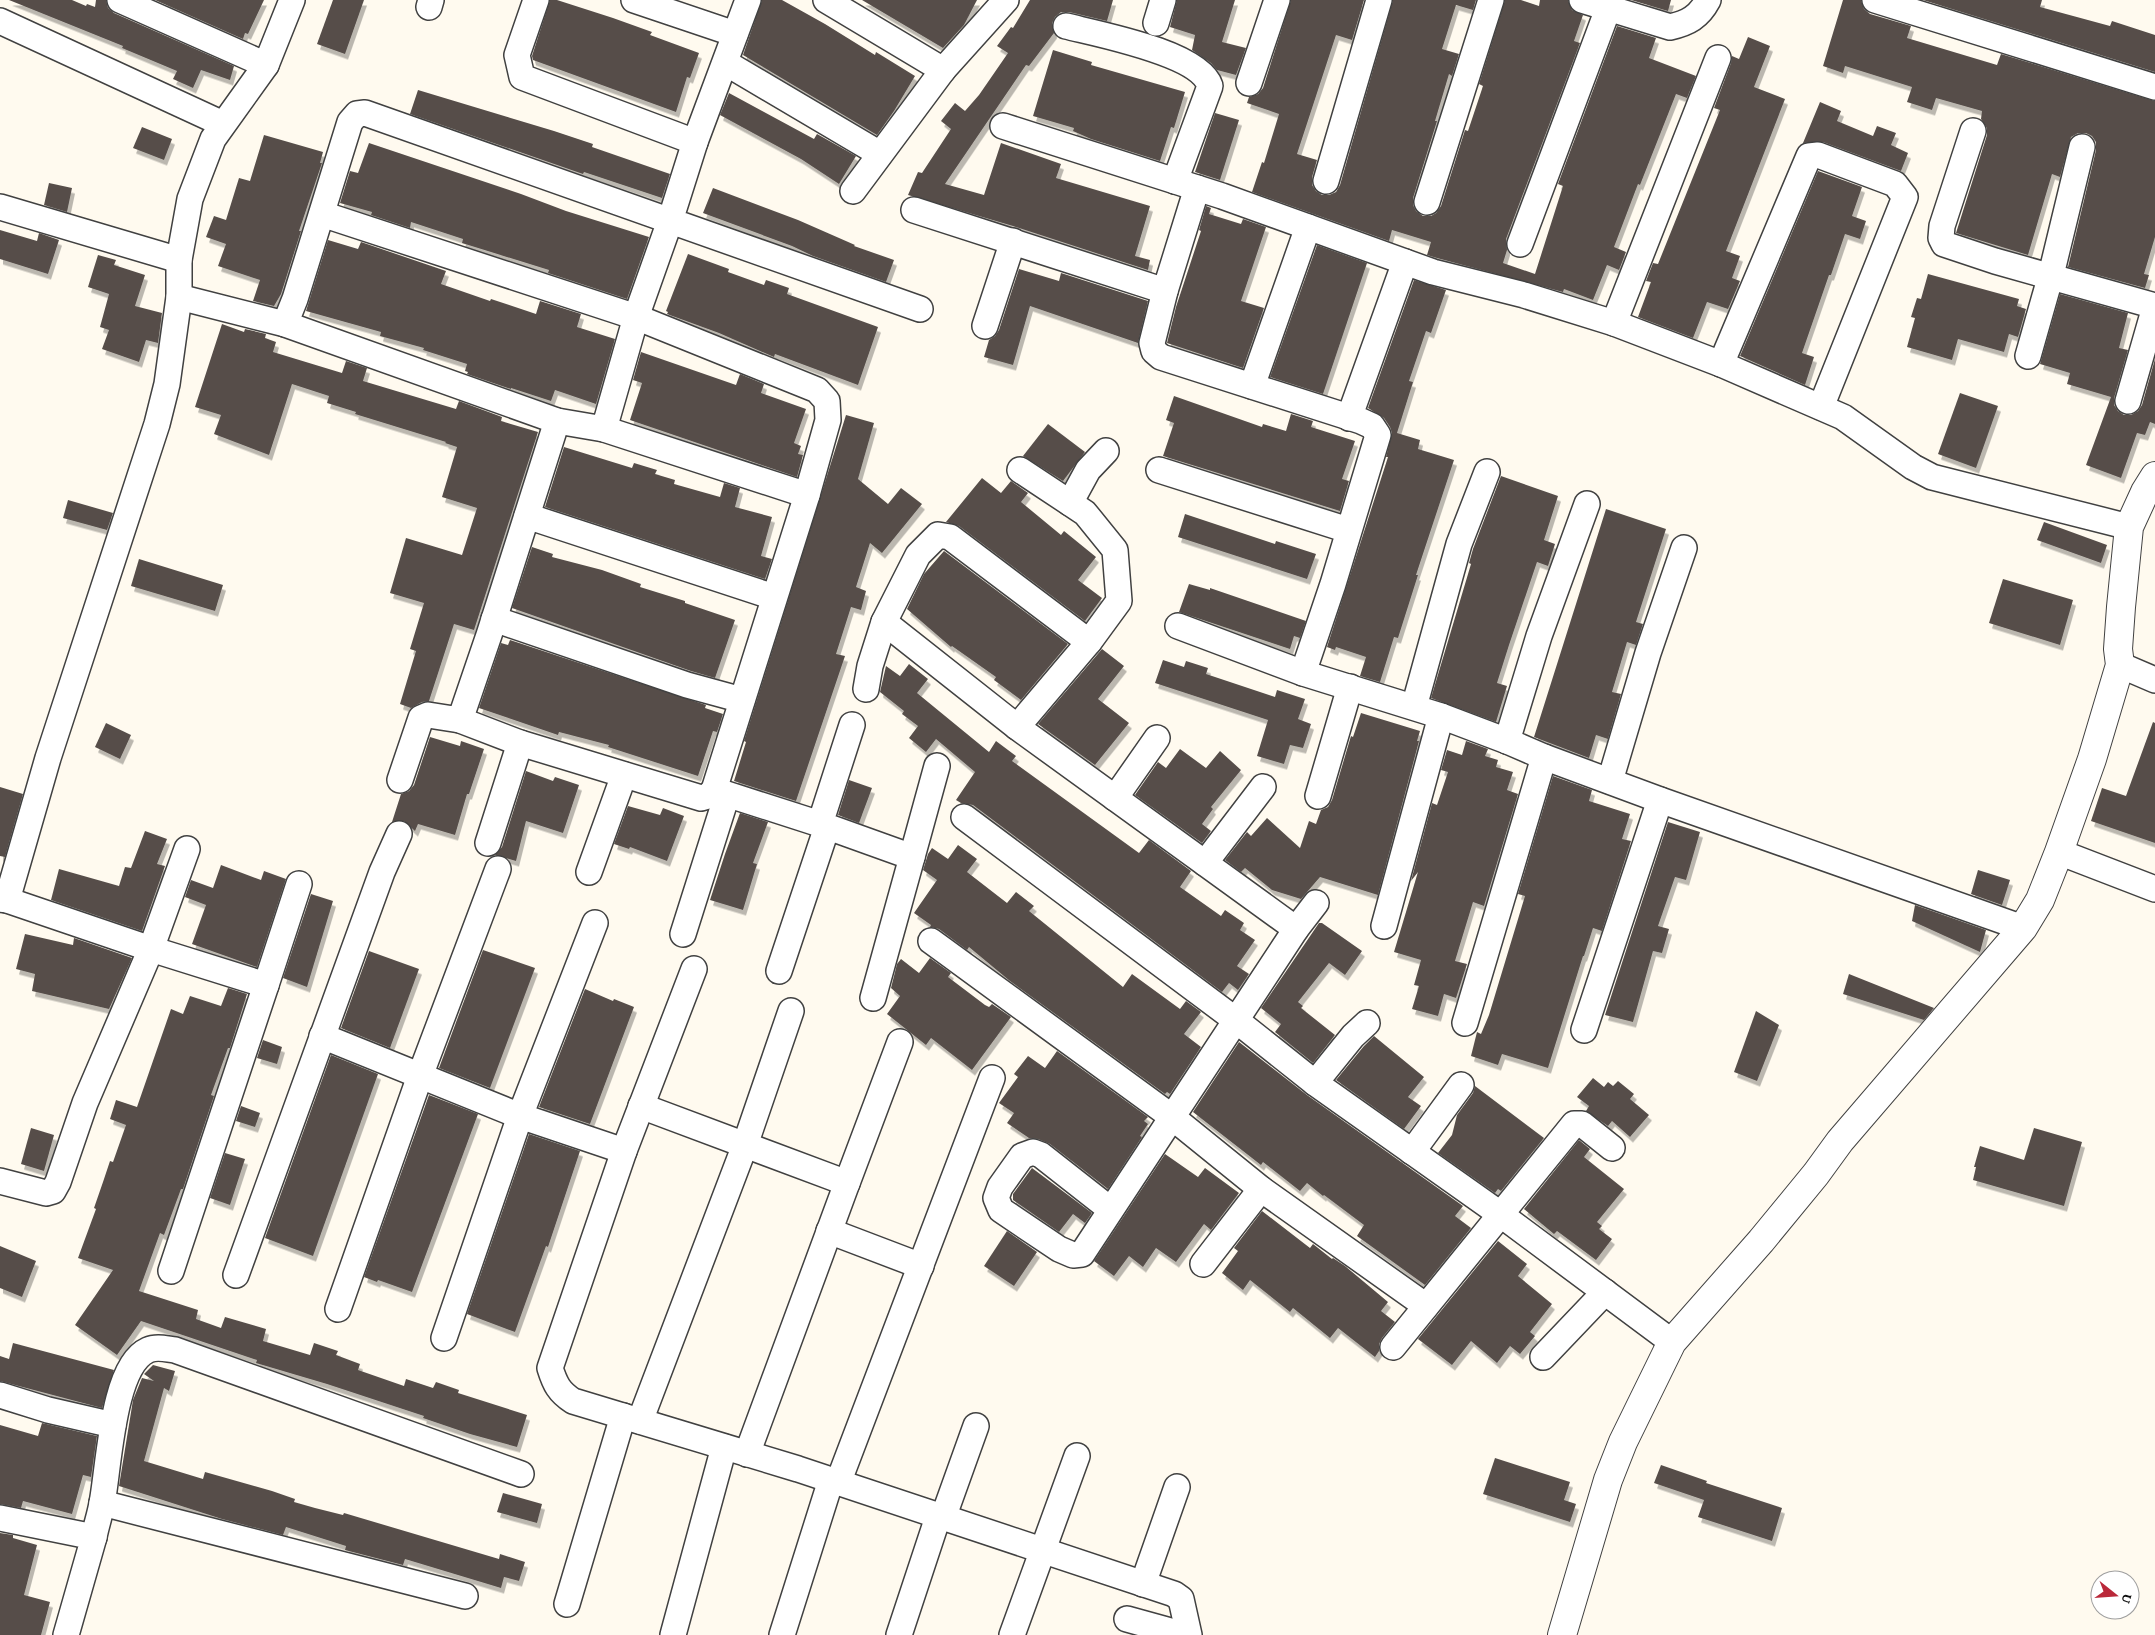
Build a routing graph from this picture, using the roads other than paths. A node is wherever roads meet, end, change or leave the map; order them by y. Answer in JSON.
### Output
{"nodes":[{"id":1,"x":120,"y":0,"type":"edge"},
{"id":2,"x":292,"y":0,"type":"edge"},
{"id":3,"x":536,"y":0,"type":"edge"},
{"id":4,"x":634,"y":0,"type":"edge"},
{"id":5,"x":748,"y":0,"type":"edge"},
{"id":6,"x":826,"y":0,"type":"edge"},
{"id":7,"x":1006,"y":0,"type":"edge"},
{"id":8,"x":1277,"y":0,"type":"edge"},
{"id":9,"x":1379,"y":0,"type":"edge"},
{"id":10,"x":1491,"y":0,"type":"edge"},
{"id":11,"x":1582,"y":0,"type":"edge"},
{"id":12,"x":1708,"y":0,"type":"edge"},
{"id":13,"x":1875,"y":0,"type":"edge"},
{"id":14,"x":1608,"y":9,"type":"junction"},
{"id":15,"x":0,"y":21,"type":"edge"},
{"id":16,"x":1066,"y":26,"type":"dead end"},
{"id":17,"x":735,"y":34,"type":"junction"},
{"id":18,"x":1718,"y":58,"type":"dead end"},
{"id":19,"x":726,"y":63,"type":"junction"},
{"id":20,"x":266,"y":65,"type":"junction"},
{"id":21,"x":943,"y":70,"type":"junction"},
{"id":22,"x":1249,"y":83,"type":"dead end"},
{"id":23,"x":2155,"y":87,"type":"edge"},
{"id":24,"x":223,"y":124,"type":"junction"},
{"id":25,"x":1003,"y":126,"type":"dead end"},
{"id":26,"x":1973,"y":131,"type":"dead end"},
{"id":27,"x":695,"y":142,"type":"junction"},
{"id":28,"x":2082,"y":148,"type":"dead end"},
{"id":29,"x":880,"y":154,"type":"junction"},
{"id":30,"x":1326,"y":181,"type":"dead end"},
{"id":31,"x":1186,"y":184,"type":"junction"},
{"id":32,"x":853,"y":191,"type":"dead end"},
{"id":33,"x":1427,"y":202,"type":"dead end"},
{"id":34,"x":0,"y":207,"type":"edge"},
{"id":35,"x":914,"y":210,"type":"dead end"},
{"id":36,"x":322,"y":214,"type":"junction"},
{"id":37,"x":670,"y":221,"type":"junction"},
{"id":38,"x":1308,"y":228,"type":"junction"},
{"id":39,"x":1013,"y":241,"type":"junction"},
{"id":40,"x":1520,"y":244,"type":"dead end"},
{"id":41,"x":179,"y":260,"type":"junction"},
{"id":42,"x":1405,"y":262,"type":"junction"},
{"id":43,"x":2051,"y":275,"type":"junction"},
{"id":44,"x":1165,"y":291,"type":"junction"},
{"id":45,"x":179,"y":297,"type":"junction"},
{"id":46,"x":2155,"y":306,"type":"edge"},
{"id":47,"x":920,"y":309,"type":"dead end"},
{"id":48,"x":636,"y":317,"type":"junction"},
{"id":49,"x":1614,"y":323,"type":"junction"},
{"id":50,"x":285,"y":324,"type":"junction"},
{"id":51,"x":986,"y":326,"type":"dead end"},
{"id":52,"x":2028,"y":356,"type":"dead end"},
{"id":53,"x":1721,"y":364,"type":"junction"},
{"id":54,"x":1252,"y":386,"type":"junction"},
{"id":55,"x":2128,"y":401,"type":"dead end"},
{"id":56,"x":1821,"y":407,"type":"junction"},
{"id":57,"x":1349,"y":418,"type":"junction"},
{"id":58,"x":557,"y":420,"type":"junction"},
{"id":59,"x":604,"y":429,"type":"junction"},
{"id":60,"x":1106,"y":452,"type":"dead end"},
{"id":61,"x":1020,"y":470,"type":"dead end"},
{"id":62,"x":1159,"y":470,"type":"dead end"},
{"id":63,"x":1487,"y":472,"type":"dead end"},
{"id":64,"x":2155,"y":476,"type":"edge"},
{"id":65,"x":806,"y":494,"type":"junction"},
{"id":66,"x":1070,"y":503,"type":"junction"},
{"id":67,"x":1587,"y":504,"type":"dead end"},
{"id":68,"x":527,"y":516,"type":"junction"},
{"id":69,"x":2129,"y":527,"type":"junction"},
{"id":70,"x":1348,"y":530,"type":"junction"},
{"id":71,"x":1684,"y":548,"type":"dead end"},
{"id":72,"x":774,"y":597,"type":"junction"},
{"id":73,"x":494,"y":619,"type":"junction"},
{"id":74,"x":884,"y":622,"type":"junction"},
{"id":75,"x":1178,"y":626,"type":"dead end"},
{"id":76,"x":1089,"y":642,"type":"junction"},
{"id":77,"x":2120,"y":665,"type":"junction"},
{"id":78,"x":1303,"y":672,"type":"junction"},
{"id":79,"x":2155,"y":680,"type":"edge"},
{"id":80,"x":1350,"y":686,"type":"junction"},
{"id":81,"x":866,"y":689,"type":"dead end"},
{"id":82,"x":742,"y":700,"type":"junction"},
{"id":83,"x":1414,"y":707,"type":"junction"},
{"id":84,"x":1441,"y":716,"type":"junction"},
{"id":85,"x":460,"y":720,"type":"junction"},
{"id":86,"x":852,"y":725,"type":"dead end"},
{"id":87,"x":1017,"y":727,"type":"junction"},
{"id":88,"x":1157,"y":738,"type":"dead end"},
{"id":89,"x":1508,"y":740,"type":"junction"},
{"id":90,"x":520,"y":743,"type":"junction"},
{"id":91,"x":1544,"y":757,"type":"junction"},
{"id":92,"x":937,"y":766,"type":"dead end"},
{"id":93,"x":624,"y":775,"type":"junction"},
{"id":94,"x":400,"y":780,"type":"dead end"},
{"id":95,"x":1610,"y":781,"type":"junction"},
{"id":96,"x":1263,"y":788,"type":"dead end"},
{"id":97,"x":721,"y":792,"type":"junction"},
{"id":98,"x":1318,"y":796,"type":"dead end"},
{"id":99,"x":1115,"y":798,"type":"junction"},
{"id":100,"x":1660,"y":800,"type":"junction"},
{"id":101,"x":964,"y":817,"type":"dead end"},
{"id":102,"x":824,"y":826,"type":"junction"},
{"id":103,"x":399,"y":834,"type":"dead end"},
{"id":104,"x":488,"y":843,"type":"dead end"},
{"id":105,"x":187,"y":849,"type":"dead end"},
{"id":106,"x":2059,"y":852,"type":"junction"},
{"id":107,"x":912,"y":857,"type":"junction"},
{"id":108,"x":1205,"y":863,"type":"junction"},
{"id":109,"x":498,"y":869,"type":"dead end"},
{"id":110,"x":589,"y":872,"type":"dead end"},
{"id":111,"x":299,"y":884,"type":"dead end"},
{"id":112,"x":2155,"y":889,"type":"edge"},
{"id":113,"x":3,"y":900,"type":"edge"},
{"id":114,"x":1316,"y":902,"type":"dead end"},
{"id":115,"x":595,"y":923,"type":"dead end"},
{"id":116,"x":1384,"y":926,"type":"dead end"},
{"id":117,"x":2023,"y":928,"type":"junction"},
{"id":118,"x":1296,"y":929,"type":"junction"},
{"id":119,"x":683,"y":934,"type":"dead end"},
{"id":120,"x":932,"y":942,"type":"dead end"},
{"id":121,"x":151,"y":949,"type":"junction"},
{"id":122,"x":694,"y":969,"type":"dead end"},
{"id":123,"x":779,"y":971,"type":"dead end"},
{"id":124,"x":266,"y":985,"type":"junction"},
{"id":125,"x":873,"y":998,"type":"dead end"},
{"id":126,"x":791,"y":1011,"type":"dead end"},
{"id":127,"x":1237,"y":1021,"type":"junction"},
{"id":128,"x":1465,"y":1022,"type":"dead end"},
{"id":129,"x":1368,"y":1023,"type":"dead end"},
{"id":130,"x":1584,"y":1030,"type":"dead end"},
{"id":131,"x":322,"y":1036,"type":"junction"},
{"id":132,"x":900,"y":1042,"type":"dead end"},
{"id":133,"x":420,"y":1076,"type":"junction"},
{"id":134,"x":992,"y":1078,"type":"dead end"},
{"id":135,"x":1315,"y":1084,"type":"junction"},
{"id":136,"x":1461,"y":1085,"type":"dead end"},
{"id":137,"x":641,"y":1106,"type":"junction"},
{"id":138,"x":520,"y":1116,"type":"junction"},
{"id":139,"x":1172,"y":1118,"type":"junction"},
{"id":140,"x":745,"y":1145,"type":"junction"},
{"id":141,"x":1612,"y":1148,"type":"dead end"},
{"id":142,"x":624,"y":1150,"type":"junction"},
{"id":143,"x":1412,"y":1152,"type":"junction"},
{"id":144,"x":0,"y":1181,"type":"edge"},
{"id":145,"x":847,"y":1183,"type":"junction"},
{"id":146,"x":1261,"y":1189,"type":"junction"},
{"id":147,"x":1111,"y":1210,"type":"junction"},
{"id":148,"x":1500,"y":1214,"type":"junction"},
{"id":149,"x":829,"y":1231,"type":"junction"},
{"id":150,"x":1203,"y":1264,"type":"dead end"},
{"id":151,"x":921,"y":1266,"type":"junction"},
{"id":152,"x":171,"y":1271,"type":"dead end"},
{"id":153,"x":236,"y":1275,"type":"dead end"},
{"id":154,"x":1605,"y":1292,"type":"junction"},
{"id":155,"x":1426,"y":1306,"type":"junction"},
{"id":156,"x":338,"y":1309,"type":"dead end"},
{"id":157,"x":444,"y":1338,"type":"dead end"},
{"id":158,"x":1672,"y":1342,"type":"junction"},
{"id":159,"x":1393,"y":1347,"type":"dead end"},
{"id":160,"x":1542,"y":1357,"type":"dead end"},
{"id":161,"x":0,"y":1395,"type":"edge"},
{"id":162,"x":632,"y":1418,"type":"junction"},
{"id":163,"x":113,"y":1425,"type":"junction"},
{"id":164,"x":976,"y":1426,"type":"dead end"},
{"id":165,"x":736,"y":1450,"type":"junction"},
{"id":166,"x":1077,"y":1456,"type":"dead end"},
{"id":167,"x":521,"y":1474,"type":"dead end"},
{"id":168,"x":834,"y":1481,"type":"junction"},
{"id":169,"x":1177,"y":1487,"type":"dead end"},
{"id":170,"x":102,"y":1503,"type":"junction"},
{"id":171,"x":941,"y":1517,"type":"junction"},
{"id":172,"x":0,"y":1518,"type":"edge"},
{"id":173,"x":94,"y":1537,"type":"junction"},
{"id":174,"x":1040,"y":1551,"type":"junction"},
{"id":175,"x":1143,"y":1584,"type":"junction"},
{"id":176,"x":466,"y":1596,"type":"dead end"},
{"id":177,"x":567,"y":1604,"type":"dead end"},
{"id":178,"x":1127,"y":1621,"type":"edge"},
{"id":179,"x":66,"y":1635,"type":"edge"},
{"id":180,"x":673,"y":1635,"type":"edge"},
{"id":181,"x":782,"y":1635,"type":"edge"},
{"id":182,"x":899,"y":1635,"type":"edge"},
{"id":183,"x":1012,"y":1635,"type":"edge"},
{"id":184,"x":1184,"y":1635,"type":"edge"},
{"id":185,"x":1189,"y":1635,"type":"edge"},
{"id":186,"x":1562,"y":1635,"type":"edge"}],
"edges":[{"from":1,"to":20,"type":"street"},
{"from":2,"to":20,"type":"street"},
{"from":3,"to":27,"type":"street"},
{"from":4,"to":17,"type":"street"},
{"from":5,"to":17,"type":"street"},
{"from":6,"to":21,"type":"street"},
{"from":7,"to":21,"type":"street"},
{"from":8,"to":22,"type":"street"},
{"from":9,"to":30,"type":"street"},
{"from":10,"to":33,"type":"street"},
{"from":11,"to":14,"type":"street"},
{"from":12,"to":14,"type":"street"},
{"from":13,"to":23,"type":"street"},
{"from":14,"to":40,"type":"street"},
{"from":15,"to":24,"type":"street"},
{"from":16,"to":31,"type":"street"},
{"from":17,"to":19,"type":"street"},
{"from":18,"to":49,"type":"street"},
{"from":19,"to":27,"type":"street"},
{"from":19,"to":29,"type":"street"},
{"from":20,"to":24,"type":"street"},
{"from":21,"to":29,"type":"street"},
{"from":24,"to":41,"type":"street"},
{"from":25,"to":31,"type":"street"},
{"from":26,"to":43,"type":"street"},
{"from":27,"to":37,"type":"street"},
{"from":28,"to":43,"type":"street"},
{"from":29,"to":32,"type":"street"},
{"from":31,"to":38,"type":"street"},
{"from":31,"to":44,"type":"street"},
{"from":34,"to":41,"type":"street"},
{"from":35,"to":39,"type":"street"},
{"from":36,"to":37,"type":"street"},
{"from":36,"to":48,"type":"street"},
{"from":36,"to":50,"type":"street"},
{"from":37,"to":47,"type":"street"},
{"from":37,"to":48,"type":"street"},
{"from":38,"to":42,"type":"street"},
{"from":38,"to":54,"type":"street"},
{"from":39,"to":44,"type":"street"},
{"from":39,"to":51,"type":"street"},
{"from":41,"to":45,"type":"street"},
{"from":42,"to":49,"type":"street"},
{"from":42,"to":57,"type":"street"},
{"from":43,"to":46,"type":"street"},
{"from":43,"to":52,"type":"street"},
{"from":44,"to":54,"type":"street"},
{"from":45,"to":50,"type":"street"},
{"from":45,"to":113,"type":"street"},
{"from":46,"to":55,"type":"street"},
{"from":48,"to":59,"type":"street"},
{"from":48,"to":65,"type":"street"},
{"from":49,"to":53,"type":"street"},
{"from":50,"to":58,"type":"street"},
{"from":53,"to":56,"type":"street"},
{"from":53,"to":56,"type":"street"},
{"from":54,"to":57,"type":"street"},
{"from":56,"to":69,"type":"street"},
{"from":57,"to":70,"type":"street"},
{"from":58,"to":59,"type":"street"},
{"from":58,"to":68,"type":"street"},
{"from":59,"to":65,"type":"street"},
{"from":60,"to":66,"type":"street"},
{"from":61,"to":66,"type":"street"},
{"from":62,"to":70,"type":"street"},
{"from":63,"to":83,"type":"street"},
{"from":64,"to":69,"type":"street"},
{"from":65,"to":72,"type":"street"},
{"from":66,"to":76,"type":"street"},
{"from":67,"to":89,"type":"street"},
{"from":68,"to":72,"type":"street"},
{"from":68,"to":73,"type":"street"},
{"from":69,"to":77,"type":"street"},
{"from":70,"to":78,"type":"street"},
{"from":71,"to":95,"type":"street"},
{"from":72,"to":82,"type":"street"},
{"from":73,"to":82,"type":"street"},
{"from":73,"to":85,"type":"street"},
{"from":74,"to":76,"type":"street"},
{"from":74,"to":81,"type":"street"},
{"from":74,"to":87,"type":"street"},
{"from":75,"to":78,"type":"street"},
{"from":76,"to":87,"type":"street"},
{"from":77,"to":79,"type":"street"},
{"from":77,"to":106,"type":"street"},
{"from":78,"to":80,"type":"street"},
{"from":80,"to":83,"type":"street"},
{"from":80,"to":98,"type":"street"},
{"from":82,"to":97,"type":"street"},
{"from":83,"to":84,"type":"street"},
{"from":84,"to":89,"type":"street"},
{"from":84,"to":116,"type":"street"},
{"from":85,"to":90,"type":"street"},
{"from":85,"to":94,"type":"street"},
{"from":86,"to":102,"type":"street"},
{"from":87,"to":99,"type":"street"},
{"from":88,"to":99,"type":"street"},
{"from":89,"to":91,"type":"street"},
{"from":90,"to":93,"type":"street"},
{"from":90,"to":104,"type":"street"},
{"from":91,"to":95,"type":"street"},
{"from":91,"to":128,"type":"street"},
{"from":92,"to":107,"type":"street"},
{"from":93,"to":97,"type":"street"},
{"from":93,"to":110,"type":"street"},
{"from":95,"to":100,"type":"street"},
{"from":96,"to":108,"type":"street"},
{"from":97,"to":102,"type":"street"},
{"from":97,"to":119,"type":"street"},
{"from":99,"to":108,"type":"street"},
{"from":100,"to":117,"type":"street"},
{"from":100,"to":130,"type":"street"},
{"from":101,"to":127,"type":"street"},
{"from":102,"to":107,"type":"street"},
{"from":102,"to":123,"type":"street"},
{"from":103,"to":131,"type":"street"},
{"from":105,"to":121,"type":"street"},
{"from":106,"to":112,"type":"street"},
{"from":106,"to":117,"type":"street"},
{"from":107,"to":125,"type":"street"},
{"from":108,"to":118,"type":"street"},
{"from":109,"to":133,"type":"street"},
{"from":111,"to":124,"type":"street"},
{"from":113,"to":121,"type":"street"},
{"from":114,"to":118,"type":"street"},
{"from":115,"to":138,"type":"street"},
{"from":117,"to":158,"type":"street"},
{"from":118,"to":127,"type":"street"},
{"from":120,"to":139,"type":"street"},
{"from":121,"to":124,"type":"street"},
{"from":121,"to":144,"type":"street"},
{"from":122,"to":137,"type":"street"},
{"from":124,"to":152,"type":"street"},
{"from":126,"to":140,"type":"street"},
{"from":127,"to":135,"type":"street"},
{"from":127,"to":139,"type":"street"},
{"from":129,"to":135,"type":"street"},
{"from":131,"to":133,"type":"street"},
{"from":131,"to":153,"type":"street"},
{"from":132,"to":145,"type":"street"},
{"from":133,"to":138,"type":"street"},
{"from":133,"to":156,"type":"street"},
{"from":134,"to":151,"type":"street"},
{"from":135,"to":143,"type":"street"},
{"from":136,"to":143,"type":"street"},
{"from":137,"to":140,"type":"street"},
{"from":137,"to":142,"type":"street"},
{"from":138,"to":142,"type":"street"},
{"from":138,"to":157,"type":"street"},
{"from":139,"to":146,"type":"street"},
{"from":139,"to":147,"type":"street"},
{"from":140,"to":145,"type":"street"},
{"from":140,"to":162,"type":"street"},
{"from":141,"to":148,"type":"street"},
{"from":142,"to":162,"type":"street"},
{"from":143,"to":148,"type":"street"},
{"from":145,"to":149,"type":"street"},
{"from":146,"to":150,"type":"street"},
{"from":146,"to":155,"type":"street"},
{"from":147,"to":147,"type":"street"},
{"from":148,"to":154,"type":"street"},
{"from":148,"to":155,"type":"street"},
{"from":149,"to":151,"type":"street"},
{"from":149,"to":165,"type":"street"},
{"from":151,"to":168,"type":"street"},
{"from":154,"to":158,"type":"street"},
{"from":154,"to":160,"type":"street"},
{"from":155,"to":159,"type":"street"},
{"from":158,"to":186,"type":"street"},
{"from":161,"to":163,"type":"street"},
{"from":162,"to":165,"type":"street"},
{"from":162,"to":177,"type":"street"},
{"from":163,"to":167,"type":"street"},
{"from":163,"to":170,"type":"street"},
{"from":164,"to":171,"type":"street"},
{"from":165,"to":168,"type":"street"},
{"from":165,"to":180,"type":"street"},
{"from":166,"to":174,"type":"street"},
{"from":168,"to":171,"type":"street"},
{"from":168,"to":181,"type":"street"},
{"from":169,"to":175,"type":"street"},
{"from":170,"to":173,"type":"street"},
{"from":170,"to":176,"type":"street"},
{"from":171,"to":174,"type":"street"},
{"from":171,"to":182,"type":"street"},
{"from":172,"to":173,"type":"street"},
{"from":173,"to":179,"type":"street"},
{"from":174,"to":175,"type":"street"},
{"from":174,"to":183,"type":"street"},
{"from":175,"to":185,"type":"street"},
{"from":178,"to":184,"type":"street"}]}
